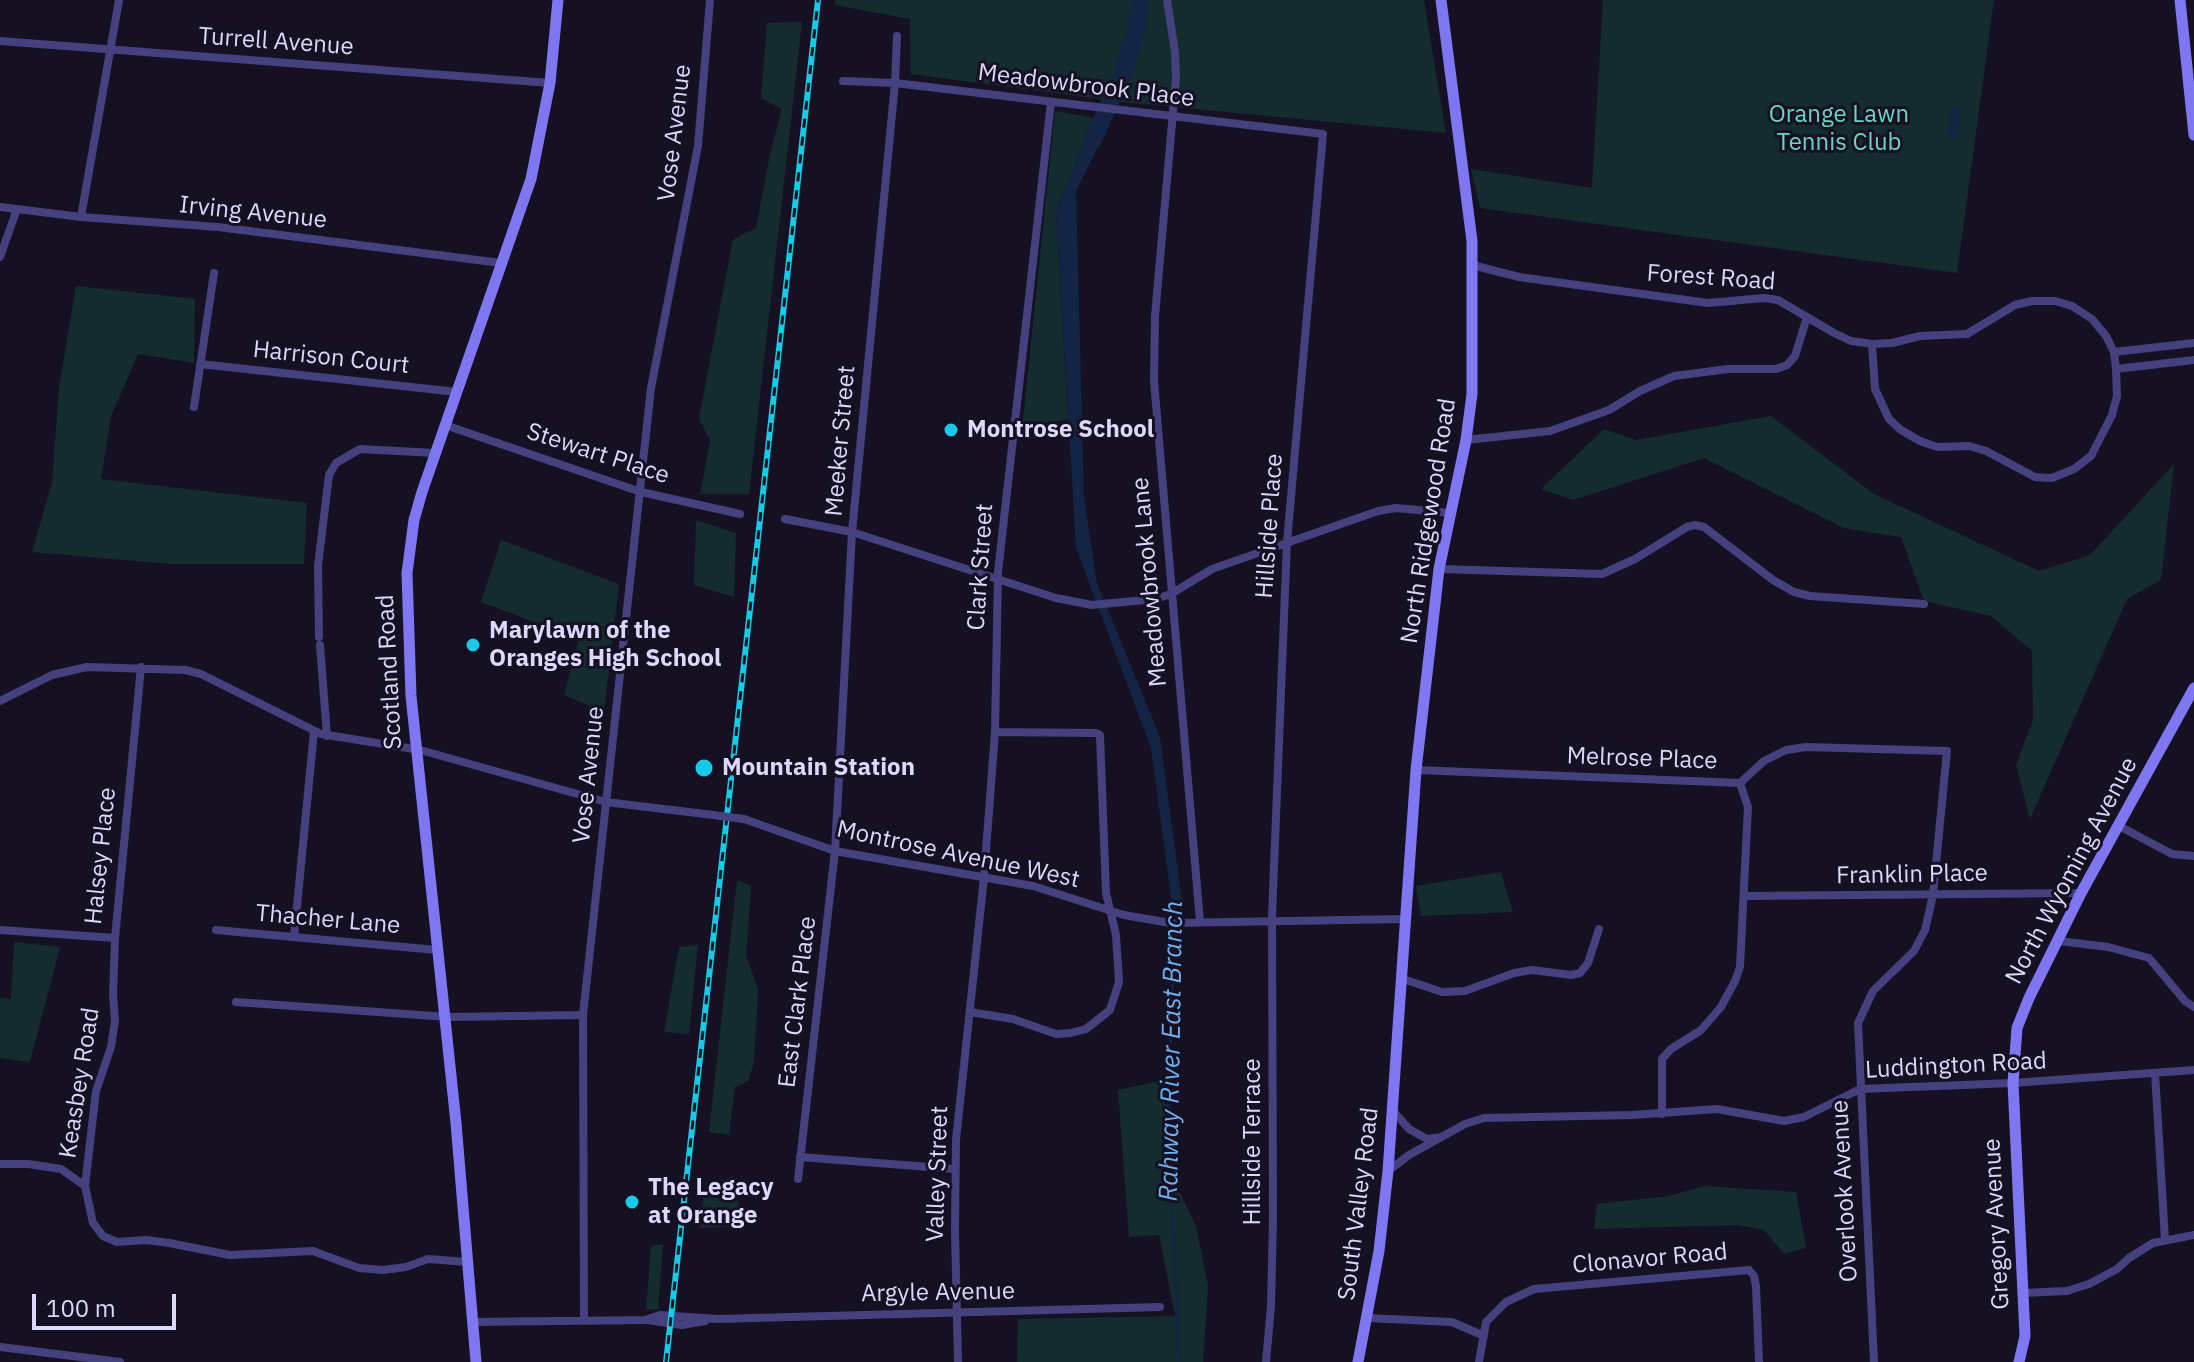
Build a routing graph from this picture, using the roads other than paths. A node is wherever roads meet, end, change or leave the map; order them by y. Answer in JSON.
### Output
{"nodes":[{"id":1,"x":119,"y":0,"type":"edge"},
{"id":2,"x":558,"y":0,"type":"edge"},
{"id":3,"x":710,"y":0,"type":"edge"},
{"id":4,"x":1167,"y":0,"type":"edge"},
{"id":5,"x":1441,"y":0,"type":"edge"},
{"id":6,"x":2180,"y":0,"type":"edge"},
{"id":7,"x":897,"y":36,"type":"dead end"},
{"id":8,"x":0,"y":41,"type":"edge"},
{"id":9,"x":112,"y":51,"type":"junction"},
{"id":10,"x":843,"y":81,"type":"dead end"},
{"id":11,"x":550,"y":83,"type":"junction"},
{"id":12,"x":895,"y":83,"type":"junction"},
{"id":13,"x":1051,"y":102,"type":"junction"},
{"id":14,"x":1172,"y":116,"type":"junction"},
{"id":15,"x":1323,"y":134,"type":"joint"},
{"id":16,"x":2194,"y":135,"type":"edge"},
{"id":17,"x":0,"y":207,"type":"edge"},
{"id":18,"x":17,"y":209,"type":"junction"},
{"id":19,"x":81,"y":217,"type":"junction"},
{"id":20,"x":0,"y":257,"type":"edge"},
{"id":21,"x":501,"y":263,"type":"junction"},
{"id":22,"x":1472,"y":265,"type":"junction"},
{"id":23,"x":214,"y":273,"type":"dead end"},
{"id":24,"x":1807,"y":317,"type":"junction"},
{"id":25,"x":2194,"y":343,"type":"edge"},
{"id":26,"x":1872,"y":344,"type":"junction"},
{"id":27,"x":2114,"y":352,"type":"junction"},
{"id":28,"x":2194,"y":360,"type":"edge"},
{"id":29,"x":200,"y":364,"type":"junction"},
{"id":30,"x":2116,"y":369,"type":"junction"},
{"id":31,"x":457,"y":392,"type":"junction"},
{"id":32,"x":194,"y":407,"type":"dead end"},
{"id":33,"x":445,"y":425,"type":"junction"},
{"id":34,"x":1466,"y":440,"type":"junction"},
{"id":35,"x":435,"y":453,"type":"junction"},
{"id":36,"x":641,"y":492,"type":"junction"},
{"id":37,"x":1450,"y":513,"type":"junction"},
{"id":38,"x":740,"y":514,"type":"dead end"},
{"id":39,"x":785,"y":519,"type":"dead end"},
{"id":40,"x":852,"y":532,"type":"junction"},
{"id":41,"x":1287,"y":542,"type":"junction"},
{"id":42,"x":1439,"y":569,"type":"junction"},
{"id":43,"x":998,"y":579,"type":"junction"},
{"id":44,"x":1171,"y":594,"type":"junction"},
{"id":45,"x":1924,"y":604,"type":"dead end"},
{"id":46,"x":141,"y":667,"type":"junction"},
{"id":47,"x":2194,"y":688,"type":"edge"},
{"id":48,"x":0,"y":701,"type":"edge"},
{"id":49,"x":314,"y":731,"type":"junction"},
{"id":50,"x":995,"y":732,"type":"junction"},
{"id":51,"x":327,"y":736,"type":"junction"},
{"id":52,"x":416,"y":750,"type":"junction"},
{"id":53,"x":1416,"y":770,"type":"junction"},
{"id":54,"x":1740,"y":783,"type":"junction"},
{"id":55,"x":606,"y":802,"type":"junction"},
{"id":56,"x":2119,"y":826,"type":"junction"},
{"id":57,"x":835,"y":851,"type":"junction"},
{"id":58,"x":2194,"y":856,"type":"edge"},
{"id":59,"x":984,"y":877,"type":"junction"},
{"id":60,"x":2081,"y":893,"type":"junction"},
{"id":61,"x":1933,"y":895,"type":"junction"},
{"id":62,"x":1744,"y":896,"type":"junction"},
{"id":63,"x":1109,"y":911,"type":"junction"},
{"id":64,"x":1406,"y":919,"type":"junction"},
{"id":65,"x":1200,"y":922,"type":"junction"},
{"id":66,"x":1272,"y":922,"type":"junction"},
{"id":67,"x":1599,"y":929,"type":"dead end"},
{"id":68,"x":0,"y":930,"type":"edge"},
{"id":69,"x":216,"y":930,"type":"dead end"},
{"id":70,"x":294,"y":937,"type":"junction"},
{"id":71,"x":115,"y":938,"type":"junction"},
{"id":72,"x":2059,"y":941,"type":"junction"},
{"id":73,"x":437,"y":950,"type":"junction"},
{"id":74,"x":1403,"y":979,"type":"junction"},
{"id":75,"x":236,"y":1002,"type":"dead end"},
{"id":76,"x":2194,"y":1007,"type":"edge"},
{"id":77,"x":970,"y":1012,"type":"junction"},
{"id":78,"x":583,"y":1015,"type":"junction"},
{"id":79,"x":444,"y":1017,"type":"junction"},
{"id":80,"x":1860,"y":1018,"type":"joint"},
{"id":81,"x":967,"y":1036,"type":"joint"},
{"id":82,"x":1397,"y":1051,"type":"joint"},
{"id":83,"x":2194,"y":1070,"type":"edge"},
{"id":84,"x":2155,"y":1073,"type":"junction"},
{"id":85,"x":2013,"y":1083,"type":"junction"},
{"id":86,"x":1860,"y":1089,"type":"junction"},
{"id":87,"x":1393,"y":1111,"type":"junction"},
{"id":88,"x":1662,"y":1114,"type":"junction"},
{"id":89,"x":1445,"y":1137,"type":"junction"},
{"id":90,"x":800,"y":1157,"type":"junction"},
{"id":91,"x":0,"y":1164,"type":"edge"},
{"id":92,"x":955,"y":1169,"type":"junction"},
{"id":93,"x":1388,"y":1171,"type":"junction"},
{"id":94,"x":798,"y":1179,"type":"dead end"},
{"id":95,"x":85,"y":1186,"type":"junction"},
{"id":96,"x":2194,"y":1235,"type":"edge"},
{"id":97,"x":2165,"y":1240,"type":"junction"},
{"id":98,"x":467,"y":1262,"type":"junction"},
{"id":99,"x":2023,"y":1293,"type":"junction"},
{"id":100,"x":1160,"y":1307,"type":"dead end"},
{"id":101,"x":956,"y":1312,"type":"junction"},
{"id":102,"x":1368,"y":1318,"type":"junction"},
{"id":103,"x":584,"y":1321,"type":"junction"},
{"id":104,"x":472,"y":1322,"type":"junction"},
{"id":105,"x":1484,"y":1336,"type":"junction"},
{"id":106,"x":0,"y":1347,"type":"edge"},
{"id":107,"x":120,"y":1362,"type":"edge"},
{"id":108,"x":476,"y":1362,"type":"edge"},
{"id":109,"x":958,"y":1362,"type":"edge"},
{"id":110,"x":1266,"y":1362,"type":"edge"},
{"id":111,"x":1358,"y":1362,"type":"edge"},
{"id":112,"x":1479,"y":1362,"type":"edge"},
{"id":113,"x":1759,"y":1362,"type":"edge"},
{"id":114,"x":1874,"y":1362,"type":"edge"},
{"id":115,"x":2019,"y":1362,"type":"edge"}],
"edges":[{"from":1,"to":9,"type":"street"},
{"from":2,"to":11,"type":"main road","name":"Scotland Road"},
{"from":3,"to":36,"type":"street","name":"Vose Avenue"},
{"from":4,"to":14,"type":"street","name":"Meadowbrook Lane"},
{"from":5,"to":22,"type":"main road","name":"North Ridgewood Road"},
{"from":6,"to":16,"type":"main road"},
{"from":7,"to":12,"type":"street","name":"Meeker Street"},
{"from":8,"to":9,"type":"street","name":"Turrell Avenue"},
{"from":9,"to":11,"type":"street","name":"Turrell Avenue"},
{"from":9,"to":19,"type":"street"},
{"from":10,"to":12,"type":"street","name":"Meadowbrook Place"},
{"from":11,"to":21,"type":"main road","name":"Scotland Road"},
{"from":12,"to":13,"type":"street","name":"Meadowbrook Place"},
{"from":12,"to":40,"type":"street","name":"Meeker Street"},
{"from":13,"to":14,"type":"street","name":"Meadowbrook Place"},
{"from":13,"to":43,"type":"street","name":"Clark Street"},
{"from":14,"to":15,"type":"street","name":"Meadowbrook Place"},
{"from":14,"to":44,"type":"street","name":"Meadowbrook Lane"},
{"from":15,"to":41,"type":"street","name":"Hillside Place"},
{"from":17,"to":18,"type":"street","name":"Irving Avenue"},
{"from":18,"to":19,"type":"street","name":"Irving Avenue"},
{"from":18,"to":20,"type":"street"},
{"from":19,"to":21,"type":"street","name":"Irving Avenue"},
{"from":21,"to":31,"type":"main road","name":"Scotland Road"},
{"from":22,"to":24,"type":"street","name":"Forest Road"},
{"from":22,"to":34,"type":"main road","name":"North Ridgewood Road"},
{"from":23,"to":29,"type":"street"},
{"from":24,"to":26,"type":"street","name":"Forest Road"},
{"from":24,"to":34,"type":"street"},
{"from":25,"to":27,"type":"street"},
{"from":26,"to":27,"type":"street","name":"Forest Road"},
{"from":26,"to":30,"type":"street"},
{"from":27,"to":30,"type":"street"},
{"from":28,"to":30,"type":"street"},
{"from":29,"to":31,"type":"street","name":"Harrison Court"},
{"from":29,"to":32,"type":"street"},
{"from":31,"to":33,"type":"main road","name":"Scotland Road"},
{"from":33,"to":35,"type":"main road","name":"Scotland Road"},
{"from":33,"to":36,"type":"street","name":"Stewart Place"},
{"from":34,"to":37,"type":"main road","name":"North Ridgewood Road"},
{"from":35,"to":51,"type":"street"},
{"from":35,"to":52,"type":"main road","name":"Scotland Road"},
{"from":36,"to":38,"type":"street","name":"Stewart Place"},
{"from":36,"to":55,"type":"street","name":"Vose Avenue"},
{"from":37,"to":41,"type":"street"},
{"from":37,"to":42,"type":"main road","name":"North Ridgewood Road"},
{"from":39,"to":40,"type":"street"},
{"from":40,"to":43,"type":"street"},
{"from":40,"to":57,"type":"street","name":"Meeker Street"},
{"from":41,"to":44,"type":"street"},
{"from":41,"to":66,"type":"street","name":"Hillside Place"},
{"from":42,"to":45,"type":"street"},
{"from":42,"to":53,"type":"main road","name":"North Ridgewood Road"},
{"from":43,"to":44,"type":"street"},
{"from":43,"to":50,"type":"street","name":"Clark Street"},
{"from":44,"to":65,"type":"street","name":"Meadowbrook Lane"},
{"from":46,"to":48,"type":"street","name":"Montrose Avenue West"},
{"from":46,"to":49,"type":"street","name":"Montrose Avenue West"},
{"from":46,"to":71,"type":"street","name":"Halsey Place"},
{"from":47,"to":56,"type":"main road","name":"North Wyoming Avenue"},
{"from":49,"to":51,"type":"street","name":"Montrose Avenue West"},
{"from":49,"to":70,"type":"street"},
{"from":50,"to":59,"type":"street","name":"Clark Street"},
{"from":50,"to":63,"type":"street"},
{"from":51,"to":52,"type":"street","name":"Montrose Avenue West"},
{"from":52,"to":55,"type":"street","name":"Montrose Avenue West"},
{"from":52,"to":73,"type":"main road","name":"Scotland Road"},
{"from":53,"to":54,"type":"street","name":"Melrose Place"},
{"from":53,"to":64,"type":"main road","name":"North Ridgewood Road"},
{"from":54,"to":61,"type":"street","name":"Melrose Place"},
{"from":54,"to":62,"type":"street"},
{"from":55,"to":57,"type":"street","name":"Montrose Avenue West","bridge":true},
{"from":55,"to":78,"type":"street","name":"Vose Avenue"},
{"from":56,"to":58,"type":"street"},
{"from":56,"to":60,"type":"main road","name":"North Wyoming Avenue"},
{"from":57,"to":59,"type":"street","name":"Montrose Avenue West"},
{"from":57,"to":90,"type":"street","name":"East Clark Place"},
{"from":59,"to":63,"type":"street","name":"Montrose Avenue West"},
{"from":59,"to":77,"type":"street","name":"Clark Street"},
{"from":60,"to":61,"type":"street","name":"Franklin Place"},
{"from":60,"to":72,"type":"main road","name":"North Wyoming Avenue"},
{"from":61,"to":62,"type":"street","name":"Franklin Place"},
{"from":61,"to":80,"type":"street","name":"Melrose Place"},
{"from":62,"to":88,"type":"street"},
{"from":63,"to":65,"type":"street","name":"Montrose Avenue West"},
{"from":63,"to":77,"type":"street"},
{"from":64,"to":66,"type":"street","name":"Montrose Avenue West"},
{"from":64,"to":74,"type":"main road","name":"North Ridgewood Road"},
{"from":65,"to":66,"type":"street","name":"Montrose Avenue West"},
{"from":66,"to":110,"type":"street","name":"Hillside Terrace"},
{"from":67,"to":74,"type":"street"},
{"from":68,"to":71,"type":"street","name":"Halsey Place"},
{"from":69,"to":70,"type":"street","name":"Thacher Lane"},
{"from":70,"to":73,"type":"street","name":"Thacher Lane"},
{"from":71,"to":95,"type":"street","name":"Keasbey Road"},
{"from":72,"to":76,"type":"street"},
{"from":72,"to":85,"type":"main road","name":"North Wyoming Avenue"},
{"from":73,"to":79,"type":"main road","name":"Scotland Road"},
{"from":74,"to":82,"type":"main road","name":"North Ridgewood Road"},
{"from":75,"to":79,"type":"street"},
{"from":77,"to":81,"type":"street","name":"Clark Street"},
{"from":78,"to":79,"type":"street"},
{"from":78,"to":103,"type":"street","name":"Vose Avenue"},
{"from":79,"to":98,"type":"main road","name":"Scotland Road"},
{"from":80,"to":86,"type":"street","name":"Overlook Avenue"},
{"from":81,"to":92,"type":"street","name":"Valley Street"},
{"from":82,"to":87,"type":"main road","name":"South Valley Road"},
{"from":83,"to":84,"type":"street","name":"Luddington Road"},
{"from":84,"to":85,"type":"street","name":"Luddington Road"},
{"from":84,"to":97,"type":"street"},
{"from":85,"to":86,"type":"street","name":"Luddington Road"},
{"from":85,"to":99,"type":"main road","name":"Gregory Avenue"},
{"from":86,"to":88,"type":"street","name":"Luddington Road"},
{"from":86,"to":114,"type":"street","name":"Overlook Avenue"},
{"from":87,"to":89,"type":"street"},
{"from":87,"to":93,"type":"main road","name":"South Valley Road"},
{"from":88,"to":89,"type":"street","name":"Luddington Road"},
{"from":89,"to":93,"type":"street","name":"Luddington Road"},
{"from":90,"to":92,"type":"street"},
{"from":90,"to":94,"type":"street","name":"East Clark Place"},
{"from":91,"to":95,"type":"street"},
{"from":92,"to":101,"type":"street","name":"Valley Street"},
{"from":93,"to":102,"type":"main road","name":"South Valley Road"},
{"from":95,"to":98,"type":"street"},
{"from":96,"to":97,"type":"street"},
{"from":97,"to":99,"type":"street"},
{"from":98,"to":104,"type":"main road","name":"Scotland Road"},
{"from":99,"to":115,"type":"main road","name":"Gregory Avenue"},
{"from":100,"to":101,"type":"street","name":"Argyle Avenue"},
{"from":101,"to":103,"type":"street","name":"Argyle Avenue"},
{"from":101,"to":109,"type":"street","name":"Valley Street"},
{"from":102,"to":105,"type":"street"},
{"from":102,"to":111,"type":"main road","name":"South Valley Road"},
{"from":103,"to":104,"type":"street","name":"Argyle Avenue"},
{"from":104,"to":108,"type":"main road","name":"Scotland Road"},
{"from":105,"to":112,"type":"street"},
{"from":105,"to":113,"type":"street","name":"Clonavor Road"},
{"from":106,"to":107,"type":"street"}]}
